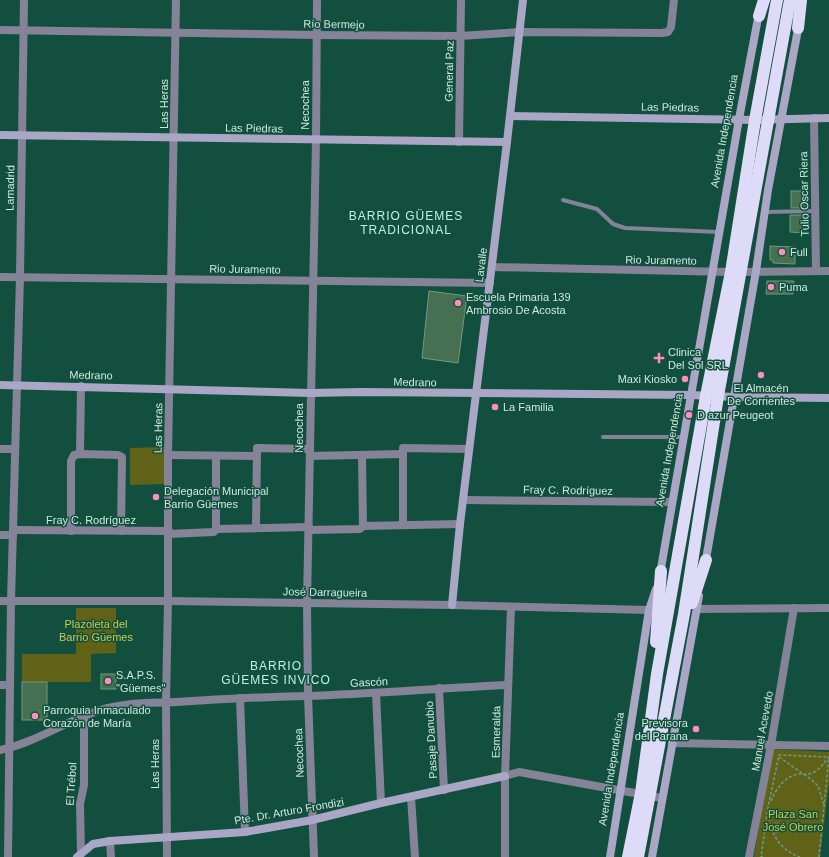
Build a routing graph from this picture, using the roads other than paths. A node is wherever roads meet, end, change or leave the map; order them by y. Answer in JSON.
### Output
{"nodes":[{"id":1,"x":24,"y":0,"type":"edge"},
{"id":2,"x":176,"y":0,"type":"edge"},
{"id":3,"x":317,"y":0,"type":"edge"},
{"id":4,"x":461,"y":0,"type":"edge"},
{"id":5,"x":523,"y":0,"type":"edge"},
{"id":6,"x":674,"y":0,"type":"edge"},
{"id":7,"x":762,"y":0,"type":"edge"},
{"id":8,"x":778,"y":0,"type":"edge"},
{"id":9,"x":790,"y":0,"type":"edge"},
{"id":10,"x":802,"y":0,"type":"edge"},
{"id":11,"x":759,"y":16,"type":"joint"},
{"id":12,"x":798,"y":28,"type":"joint"},
{"id":13,"x":0,"y":30,"type":"edge"},
{"id":14,"x":23,"y":30,"type":"junction"},
{"id":15,"x":175,"y":32,"type":"junction"},
{"id":16,"x":520,"y":32,"type":"junction"},
{"id":17,"x":316,"y":35,"type":"junction"},
{"id":18,"x":460,"y":36,"type":"junction"},
{"id":19,"x":510,"y":116,"type":"junction"},
{"id":20,"x":782,"y":118,"type":"junction"},
{"id":21,"x":814,"y":118,"type":"junction"},
{"id":22,"x":829,"y":118,"type":"edge"},
{"id":23,"x":739,"y":119,"type":"junction"},
{"id":24,"x":768,"y":119,"type":"junction"},
{"id":25,"x":755,"y":120,"type":"junction"},
{"id":26,"x":0,"y":135,"type":"edge"},
{"id":27,"x":22,"y":136,"type":"junction"},
{"id":28,"x":174,"y":137,"type":"junction"},
{"id":29,"x":316,"y":140,"type":"junction"},
{"id":30,"x":459,"y":142,"type":"junction"},
{"id":31,"x":507,"y":142,"type":"junction"},
{"id":32,"x":563,"y":200,"type":"dead end"},
{"id":33,"x":815,"y":211,"type":"junction"},
{"id":34,"x":765,"y":212,"type":"junction"},
{"id":35,"x":719,"y":232,"type":"junction"},
{"id":36,"x":492,"y":267,"type":"junction"},
{"id":37,"x":756,"y":271,"type":"junction"},
{"id":38,"x":816,"y":271,"type":"junction"},
{"id":39,"x":829,"y":271,"type":"edge"},
{"id":40,"x":712,"y":272,"type":"junction"},
{"id":41,"x":736,"y":272,"type":"junction"},
{"id":42,"x":0,"y":277,"type":"edge"},
{"id":43,"x":20,"y":277,"type":"junction"},
{"id":44,"x":172,"y":279,"type":"junction"},
{"id":45,"x":313,"y":281,"type":"junction"},
{"id":46,"x":490,"y":283,"type":"junction"},
{"id":47,"x":0,"y":385,"type":"edge"},
{"id":48,"x":16,"y":385,"type":"junction"},
{"id":49,"x":81,"y":386,"type":"junction"},
{"id":50,"x":169,"y":389,"type":"junction"},
{"id":51,"x":310,"y":393,"type":"junction"},
{"id":52,"x":477,"y":394,"type":"junction"},
{"id":53,"x":692,"y":395,"type":"junction"},
{"id":54,"x":712,"y":396,"type":"junction"},
{"id":55,"x":734,"y":397,"type":"junction"},
{"id":56,"x":829,"y":398,"type":"edge"},
{"id":57,"x":603,"y":437,"type":"dead end"},
{"id":58,"x":684,"y":437,"type":"junction"},
{"id":59,"x":0,"y":449,"type":"edge"},
{"id":60,"x":14,"y":449,"type":"junction"},
{"id":61,"x":469,"y":449,"type":"junction"},
{"id":62,"x":310,"y":453,"type":"junction"},
{"id":63,"x":80,"y":454,"type":"junction"},
{"id":64,"x":403,"y":454,"type":"junction"},
{"id":65,"x":168,"y":455,"type":"junction"},
{"id":66,"x":362,"y":455,"type":"junction"},
{"id":67,"x":216,"y":456,"type":"junction"},
{"id":68,"x":257,"y":456,"type":"junction"},
{"id":69,"x":463,"y":500,"type":"junction"},
{"id":70,"x":672,"y":502,"type":"junction"},
{"id":71,"x":403,"y":524,"type":"junction"},
{"id":72,"x":460,"y":524,"type":"junction"},
{"id":73,"x":363,"y":526,"type":"junction"},
{"id":74,"x":256,"y":527,"type":"junction"},
{"id":75,"x":309,"y":528,"type":"junction"},
{"id":76,"x":216,"y":529,"type":"junction"},
{"id":77,"x":70,"y":531,"type":"junction"},
{"id":78,"x":121,"y":531,"type":"junction"},
{"id":79,"x":13,"y":533,"type":"junction"},
{"id":80,"x":168,"y":533,"type":"junction"},
{"id":81,"x":0,"y":535,"type":"edge"},
{"id":82,"x":706,"y":560,"type":"junction"},
{"id":83,"x":661,"y":571,"type":"junction"},
{"id":84,"x":0,"y":601,"type":"edge"},
{"id":85,"x":11,"y":601,"type":"junction"},
{"id":86,"x":168,"y":601,"type":"junction"},
{"id":87,"x":307,"y":603,"type":"junction"},
{"id":88,"x":452,"y":605,"type":"junction"},
{"id":89,"x":511,"y":607,"type":"junction"},
{"id":90,"x":794,"y":608,"type":"junction"},
{"id":91,"x":829,"y":608,"type":"edge"},
{"id":92,"x":697,"y":609,"type":"junction"},
{"id":93,"x":649,"y":610,"type":"junction"},
{"id":94,"x":675,"y":663,"type":"junction"},
{"id":95,"x":657,"y":674,"type":"junction"},
{"id":96,"x":508,"y":684,"type":"junction"},
{"id":97,"x":0,"y":685,"type":"edge"},
{"id":98,"x":10,"y":685,"type":"junction"},
{"id":99,"x":439,"y":688,"type":"junction"},
{"id":100,"x":376,"y":693,"type":"junction"},
{"id":101,"x":308,"y":696,"type":"junction"},
{"id":102,"x":240,"y":698,"type":"junction"},
{"id":103,"x":166,"y":702,"type":"junction"},
{"id":104,"x":84,"y":715,"type":"junction"},
{"id":105,"x":672,"y":742,"type":"junction"},
{"id":106,"x":771,"y":745,"type":"junction"},
{"id":107,"x":829,"y":746,"type":"edge"},
{"id":108,"x":9,"y":748,"type":"junction"},
{"id":109,"x":0,"y":750,"type":"edge"},
{"id":110,"x":506,"y":776,"type":"junction"},
{"id":111,"x":620,"y":789,"type":"junction"},
{"id":112,"x":444,"y":790,"type":"junction"},
{"id":113,"x":645,"y":794,"type":"junction"},
{"id":114,"x":411,"y":797,"type":"junction"},
{"id":115,"x":662,"y":798,"type":"junction"},
{"id":116,"x":381,"y":803,"type":"junction"},
{"id":117,"x":4,"y":812,"type":"edge"},
{"id":118,"x":312,"y":820,"type":"junction"},
{"id":119,"x":245,"y":832,"type":"junction"},
{"id":120,"x":166,"y":838,"type":"junction"},
{"id":121,"x":110,"y":841,"type":"junction"},
{"id":122,"x":79,"y":856,"type":"edge"},
{"id":123,"x":8,"y":857,"type":"edge"},
{"id":124,"x":111,"y":857,"type":"edge"},
{"id":125,"x":167,"y":857,"type":"edge"},
{"id":126,"x":314,"y":857,"type":"edge"},
{"id":127,"x":415,"y":857,"type":"edge"},
{"id":128,"x":505,"y":857,"type":"edge"},
{"id":129,"x":610,"y":857,"type":"edge"},
{"id":130,"x":628,"y":857,"type":"edge"},
{"id":131,"x":638,"y":857,"type":"edge"},
{"id":132,"x":652,"y":857,"type":"edge"},
{"id":133,"x":750,"y":857,"type":"edge"}],
"edges":[{"from":1,"to":14,"type":"street","name":"Lamadrid"},
{"from":2,"to":15,"type":"street","name":"Las Heras"},
{"from":3,"to":17,"type":"street","name":"Necochea"},
{"from":4,"to":18,"type":"street","name":"General Paz"},
{"from":5,"to":16,"type":"street","name":"Lavalle"},
{"from":6,"to":16,"type":"street","name":"Río Bermejo"},
{"from":7,"to":11,"type":"highway"},
{"from":8,"to":25,"type":"highway"},
{"from":9,"to":24,"type":"highway"},
{"from":10,"to":12,"type":"highway"},
{"from":11,"to":23,"type":"street","name":"Avenida Independencia"},
{"from":12,"to":20,"type":"street"},
{"from":13,"to":14,"type":"street","name":"Río Bermejo"},
{"from":14,"to":15,"type":"street","name":"Río Bermejo"},
{"from":14,"to":27,"type":"street","name":"Lamadrid"},
{"from":15,"to":17,"type":"street","name":"Río Bermejo"},
{"from":15,"to":28,"type":"street","name":"Las Heras"},
{"from":16,"to":18,"type":"street","name":"Río Bermejo"},
{"from":16,"to":19,"type":"street","name":"Lavalle"},
{"from":17,"to":18,"type":"street","name":"Río Bermejo"},
{"from":17,"to":29,"type":"street","name":"Necochea"},
{"from":18,"to":30,"type":"street","name":"General Paz"},
{"from":19,"to":23,"type":"street","name":"Las Piedras"},
{"from":19,"to":31,"type":"street","name":"Lavalle"},
{"from":20,"to":21,"type":"street","name":"Las Piedras"},
{"from":20,"to":24,"type":"street","name":"Las Piedras"},
{"from":20,"to":34,"type":"street"},
{"from":21,"to":22,"type":"street","name":"Las Piedras"},
{"from":21,"to":33,"type":"street","name":"Tulio Oscar Riera"},
{"from":23,"to":25,"type":"street","name":"Las Piedras"},
{"from":23,"to":35,"type":"street","name":"Avenida Independencia"},
{"from":24,"to":25,"type":"street","name":"Las Piedras"},
{"from":24,"to":41,"type":"highway"},
{"from":25,"to":41,"type":"highway"},
{"from":26,"to":27,"type":"street","name":"Las Piedras"},
{"from":27,"to":28,"type":"street","name":"Las Piedras"},
{"from":27,"to":43,"type":"street","name":"Lamadrid"},
{"from":28,"to":29,"type":"street","name":"Las Piedras"},
{"from":28,"to":44,"type":"street","name":"Las Heras"},
{"from":29,"to":30,"type":"street","name":"Las Piedras"},
{"from":29,"to":45,"type":"street","name":"Necochea"},
{"from":30,"to":31,"type":"street","name":"Las Piedras"},
{"from":31,"to":36,"type":"street","name":"Lavalle"},
{"from":32,"to":35,"type":"lane"},
{"from":33,"to":34,"type":"lane"},
{"from":33,"to":38,"type":"street","name":"Tulio Oscar Riera"},
{"from":34,"to":37,"type":"street"},
{"from":35,"to":40,"type":"street","name":"Avenida Independencia"},
{"from":36,"to":40,"type":"street","name":"Rio Juramento"},
{"from":36,"to":46,"type":"street","name":"Lavalle"},
{"from":37,"to":38,"type":"street","name":"Rio Juramento"},
{"from":37,"to":41,"type":"street","name":"Rio Juramento"},
{"from":37,"to":55,"type":"street"},
{"from":38,"to":39,"type":"street","name":"Rio Juramento"},
{"from":40,"to":41,"type":"street","name":"Rio Juramento"},
{"from":40,"to":53,"type":"street","name":"Avenida Independencia"},
{"from":41,"to":54,"type":"highway"},
{"from":42,"to":43,"type":"street","name":"Rio Juramento"},
{"from":43,"to":44,"type":"street","name":"Rio Juramento"},
{"from":43,"to":48,"type":"street","name":"Lamadrid"},
{"from":44,"to":45,"type":"street","name":"Rio Juramento"},
{"from":44,"to":50,"type":"street","name":"Las Heras"},
{"from":45,"to":46,"type":"street","name":"Rio Juramento"},
{"from":45,"to":51,"type":"street","name":"Necochea"},
{"from":46,"to":52,"type":"street","name":"Lavalle"},
{"from":47,"to":48,"type":"street","name":"Medrano"},
{"from":48,"to":49,"type":"street","name":"Medrano"},
{"from":48,"to":60,"type":"street","name":"Lamadrid"},
{"from":49,"to":50,"type":"street","name":"Medrano"},
{"from":49,"to":63,"type":"street"},
{"from":50,"to":51,"type":"street","name":"Medrano"},
{"from":50,"to":65,"type":"street","name":"Las Heras"},
{"from":51,"to":52,"type":"street","name":"Medrano"},
{"from":51,"to":62,"type":"street","name":"Necochea"},
{"from":52,"to":53,"type":"street","name":"Medrano"},
{"from":52,"to":61,"type":"street","name":"Lavalle"},
{"from":53,"to":54,"type":"street","name":"Medrano"},
{"from":53,"to":58,"type":"street","name":"Avenida Independencia"},
{"from":54,"to":55,"type":"street","name":"Medrano"},
{"from":54,"to":94,"type":"highway"},
{"from":54,"to":95,"type":"highway"},
{"from":55,"to":56,"type":"street","name":"Medrano"},
{"from":55,"to":82,"type":"street"},
{"from":57,"to":58,"type":"lane"},
{"from":58,"to":70,"type":"street","name":"Avenida Independencia"},
{"from":59,"to":60,"type":"street"},
{"from":60,"to":79,"type":"street","name":"Lamadrid"},
{"from":61,"to":64,"type":"street"},
{"from":61,"to":69,"type":"street","name":"Lavalle"},
{"from":62,"to":66,"type":"street"},
{"from":62,"to":68,"type":"street"},
{"from":62,"to":75,"type":"street","name":"Necochea"},
{"from":63,"to":77,"type":"street"},
{"from":63,"to":78,"type":"street"},
{"from":64,"to":66,"type":"street"},
{"from":64,"to":71,"type":"street"},
{"from":65,"to":67,"type":"street"},
{"from":65,"to":80,"type":"street","name":"Las Heras"},
{"from":66,"to":73,"type":"street"},
{"from":67,"to":68,"type":"street"},
{"from":67,"to":76,"type":"street"},
{"from":68,"to":74,"type":"street"},
{"from":69,"to":70,"type":"street","name":"Fray C. Rodríguez"},
{"from":69,"to":72,"type":"street","name":"Lavalle"},
{"from":70,"to":83,"type":"street","name":"Avenida Independencia"},
{"from":71,"to":72,"type":"street"},
{"from":71,"to":73,"type":"street"},
{"from":72,"to":88,"type":"street","name":"Lavalle"},
{"from":73,"to":75,"type":"street"},
{"from":74,"to":75,"type":"street"},
{"from":74,"to":76,"type":"street"},
{"from":75,"to":87,"type":"street","name":"Necochea"},
{"from":76,"to":80,"type":"street","name":"Fray C. Rodríguez"},
{"from":77,"to":78,"type":"street","name":"Fray C. Rodríguez"},
{"from":77,"to":79,"type":"street","name":"Fray C. Rodríguez"},
{"from":78,"to":80,"type":"street","name":"Fray C. Rodríguez"},
{"from":79,"to":81,"type":"street","name":"Fray C. Rodríguez"},
{"from":79,"to":85,"type":"street","name":"Lamadrid"},
{"from":80,"to":86,"type":"street","name":"Las Heras"},
{"from":82,"to":92,"type":"street"},
{"from":82,"to":94,"type":"highway"},
{"from":83,"to":93,"type":"street","name":"Avenida Independencia"},
{"from":83,"to":95,"type":"highway"},
{"from":84,"to":85,"type":"street","name":"José Darragueira"},
{"from":85,"to":86,"type":"street","name":"José Darragueira"},
{"from":85,"to":98,"type":"street","name":"Lamadrid"},
{"from":86,"to":87,"type":"street","name":"José Darragueira"},
{"from":86,"to":103,"type":"street","name":"Las Heras"},
{"from":87,"to":88,"type":"street","name":"José Darragueira"},
{"from":87,"to":101,"type":"street","name":"Necochea"},
{"from":88,"to":89,"type":"street","name":"José Darragueira"},
{"from":89,"to":93,"type":"street","name":"José Darragueira"},
{"from":89,"to":96,"type":"street","name":"Esmeralda"},
{"from":90,"to":91,"type":"street"},
{"from":90,"to":92,"type":"street"},
{"from":90,"to":106,"type":"street","name":"Manuel Acevedo"},
{"from":92,"to":105,"type":"street"},
{"from":93,"to":111,"type":"street","name":"Avenida Independencia"},
{"from":94,"to":113,"type":"highway"},
{"from":95,"to":113,"type":"highway"},
{"from":96,"to":99,"type":"street","name":"Gascón"},
{"from":96,"to":110,"type":"street","name":"Esmeralda"},
{"from":97,"to":98,"type":"street"},
{"from":98,"to":108,"type":"street","name":"Lamadrid"},
{"from":99,"to":100,"type":"street","name":"Gascón"},
{"from":99,"to":112,"type":"street","name":"Pasaje Danubio"},
{"from":100,"to":101,"type":"street","name":"Gascón"},
{"from":100,"to":116,"type":"street"},
{"from":101,"to":102,"type":"street","name":"Gascón"},
{"from":101,"to":118,"type":"street","name":"Necochea"},
{"from":102,"to":103,"type":"street","name":"Gascón"},
{"from":102,"to":119,"type":"street"},
{"from":103,"to":104,"type":"street","name":"Gascón"},
{"from":103,"to":120,"type":"street","name":"Las Heras"},
{"from":104,"to":108,"type":"street","name":"Gascón"},
{"from":104,"to":122,"type":"street","name":"El Trébol"},
{"from":105,"to":106,"type":"street"},
{"from":105,"to":115,"type":"street"},
{"from":106,"to":107,"type":"street"},
{"from":106,"to":133,"type":"street","name":"Manuel Acevedo"},
{"from":108,"to":109,"type":"street","name":"Gascón"},
{"from":108,"to":117,"type":"street","name":"Lamadrid"},
{"from":110,"to":111,"type":"street"},
{"from":110,"to":112,"type":"street","name":"Pte. Dr. Arturo Frondizi"},
{"from":110,"to":128,"type":"street","name":"Esmeralda"},
{"from":111,"to":113,"type":"street"},
{"from":111,"to":129,"type":"street","name":"Avenida Independencia"},
{"from":112,"to":114,"type":"street","name":"Pte. Dr. Arturo Frondizi"},
{"from":113,"to":115,"type":"street"},
{"from":113,"to":130,"type":"highway"},
{"from":113,"to":131,"type":"highway"},
{"from":114,"to":116,"type":"street","name":"Pte. Dr. Arturo Frondizi"},
{"from":114,"to":127,"type":"street"},
{"from":115,"to":132,"type":"street"},
{"from":116,"to":118,"type":"street","name":"Pte. Dr. Arturo Frondizi"},
{"from":117,"to":123,"type":"street","name":"Lamadrid"},
{"from":118,"to":119,"type":"street","name":"Pte. Dr. Arturo Frondizi"},
{"from":118,"to":126,"type":"street","name":"Necochea"},
{"from":119,"to":120,"type":"street","name":"Pte. Dr. Arturo Frondizi"},
{"from":120,"to":121,"type":"street","name":"Pte. Dr. Arturo Frondizi"},
{"from":120,"to":125,"type":"street","name":"Las Heras"},
{"from":121,"to":122,"type":"street","name":"Pte. Dr. Arturo Frondizi"},
{"from":121,"to":124,"type":"street"}]}
